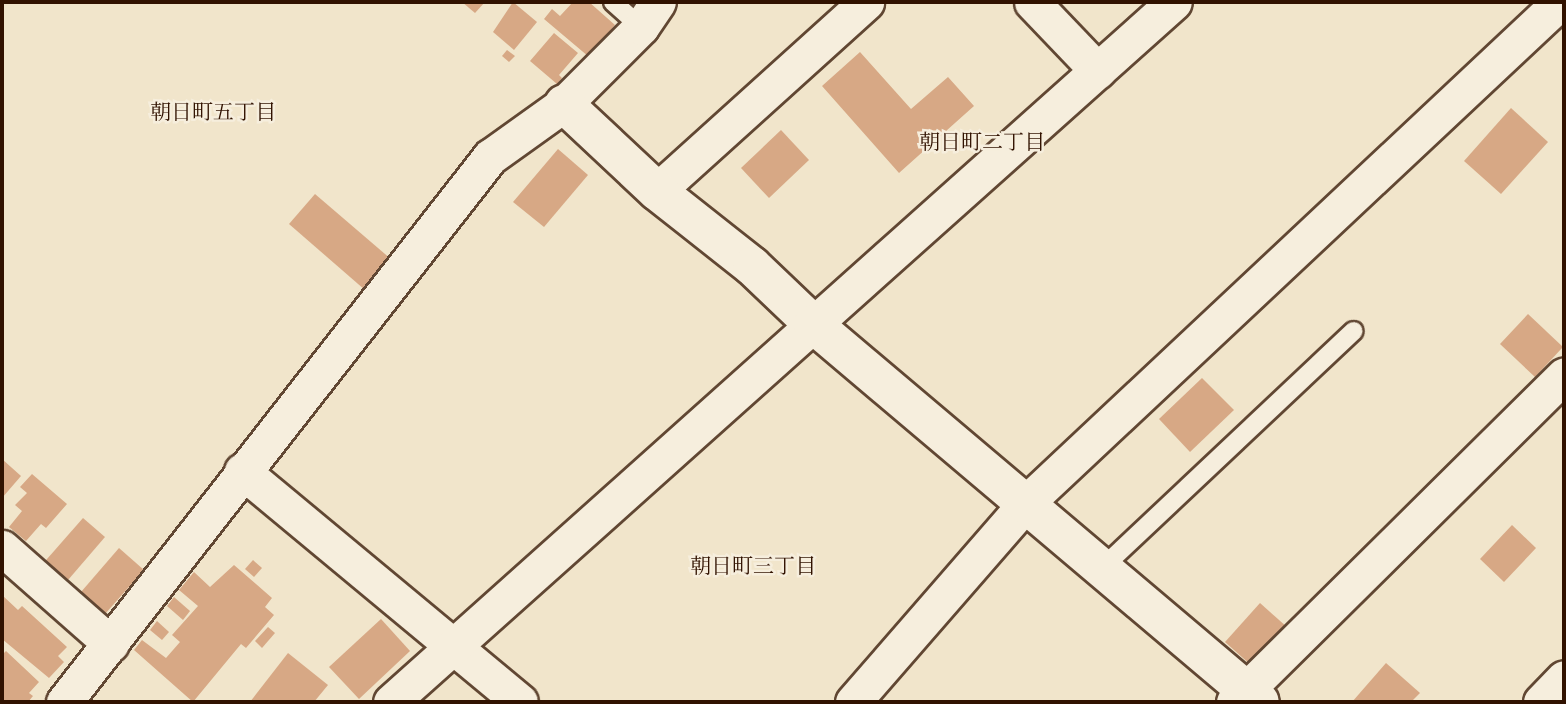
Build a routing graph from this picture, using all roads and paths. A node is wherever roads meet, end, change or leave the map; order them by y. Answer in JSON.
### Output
{"nodes":[{"id":1,"x":613,"y":2,"type":"edge"},
{"id":2,"x":866,"y":2,"type":"edge"},
{"id":3,"x":1032,"y":2,"type":"edge"},
{"id":4,"x":1174,"y":2,"type":"edge"},
{"id":5,"x":1560,"y":2,"type":"edge"},
{"id":6,"x":649,"y":14,"type":"edge"},
{"id":7,"x":1098,"y":71,"type":"junction"},
{"id":8,"x":564,"y":104,"type":"junction"},
{"id":9,"x":657,"y":191,"type":"junction"},
{"id":10,"x":813,"y":324,"type":"junction"},
{"id":11,"x":1354,"y":331,"type":"dead end"},
{"id":12,"x":1564,"y":376,"type":"edge"},
{"id":13,"x":242,"y":471,"type":"junction"},
{"id":14,"x":1027,"y":502,"type":"junction"},
{"id":15,"x":2,"y":548,"type":"edge"},
{"id":16,"x":1101,"y":569,"type":"junction"},
{"id":17,"x":111,"y":644,"type":"junction"},
{"id":18,"x":454,"y":646,"type":"junction"},
{"id":19,"x":1564,"y":678,"type":"edge"},
{"id":20,"x":1247,"y":698,"type":"edge"},
{"id":21,"x":64,"y":702,"type":"edge"},
{"id":22,"x":391,"y":702,"type":"edge"},
{"id":23,"x":520,"y":702,"type":"edge"},
{"id":24,"x":853,"y":702,"type":"edge"},
{"id":25,"x":1541,"y":702,"type":"edge"}],
"edges":[{"from":1,"to":6,"type":"lane"},
{"from":2,"to":9,"type":"street"},
{"from":3,"to":7,"type":"street"},
{"from":4,"to":7,"type":"street"},
{"from":5,"to":14,"type":"street"},
{"from":6,"to":8,"type":"street"},
{"from":7,"to":10,"type":"street"},
{"from":8,"to":9,"type":"street"},
{"from":8,"to":13,"type":"street"},
{"from":9,"to":10,"type":"street"},
{"from":10,"to":14,"type":"street"},
{"from":10,"to":18,"type":"street"},
{"from":11,"to":16,"type":"lane"},
{"from":12,"to":20,"type":"street"},
{"from":13,"to":17,"type":"street"},
{"from":13,"to":18,"type":"street"},
{"from":14,"to":16,"type":"street"},
{"from":14,"to":24,"type":"street"},
{"from":15,"to":17,"type":"street"},
{"from":16,"to":20,"type":"street"},
{"from":17,"to":21,"type":"street"},
{"from":18,"to":22,"type":"street"},
{"from":18,"to":23,"type":"street"},
{"from":19,"to":25,"type":"street"}]}
